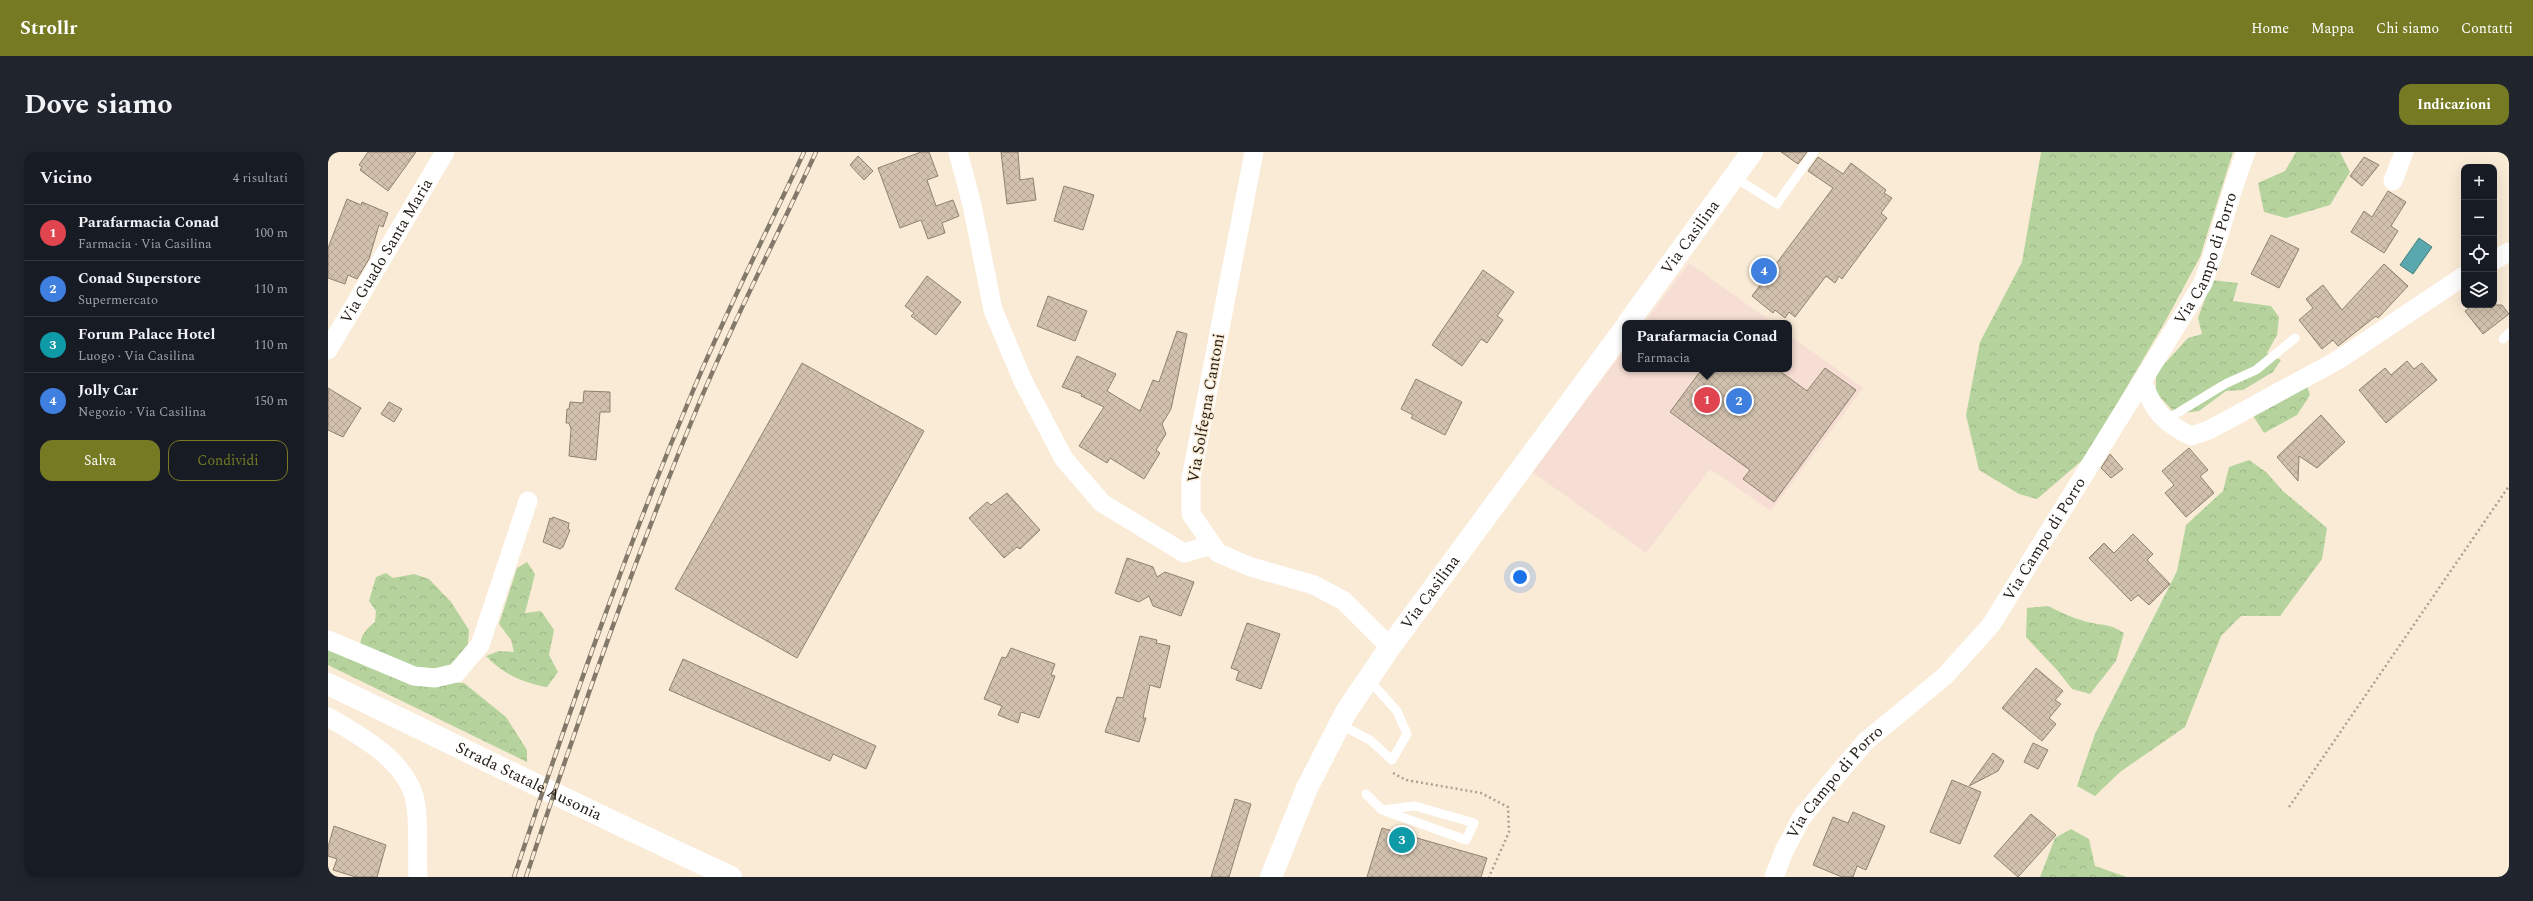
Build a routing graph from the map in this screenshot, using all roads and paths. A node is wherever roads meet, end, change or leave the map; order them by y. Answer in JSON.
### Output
{"nodes":[{"id":1,"x":446,"y":152,"type":"edge"},
{"id":2,"x":958,"y":152,"type":"edge"},
{"id":3,"x":1254,"y":152,"type":"edge"},
{"id":4,"x":1752,"y":152,"type":"edge"},
{"id":5,"x":1814,"y":152,"type":"edge"},
{"id":6,"x":2246,"y":152,"type":"edge"},
{"id":7,"x":2404,"y":152,"type":"edge"},
{"id":8,"x":1734,"y":177,"type":"junction"},
{"id":9,"x":2393,"y":181,"type":"dead end"},
{"id":10,"x":2509,"y":252,"type":"edge"},
{"id":11,"x":2497,"y":258,"type":"edge"},
{"id":12,"x":2461,"y":278,"type":"edge"},
{"id":13,"x":1630,"y":320,"type":"edge"},
{"id":14,"x":1622,"y":332,"type":"edge"},
{"id":15,"x":2295,"y":338,"type":"dead end"},
{"id":16,"x":328,"y":350,"type":"edge"},
{"id":17,"x":2142,"y":381,"type":"junction"},
{"id":18,"x":2166,"y":420,"type":"junction"},
{"id":19,"x":2509,"y":486,"type":"edge"},
{"id":20,"x":528,"y":501,"type":"dead end"},
{"id":21,"x":1212,"y":545,"type":"junction"},
{"id":22,"x":328,"y":640,"type":"edge"},
{"id":23,"x":1390,"y":647,"type":"junction"},
{"id":24,"x":1368,"y":679,"type":"junction"},
{"id":25,"x":328,"y":684,"type":"edge"},
{"id":26,"x":328,"y":717,"type":"edge"},
{"id":27,"x":1339,"y":724,"type":"junction"},
{"id":28,"x":1366,"y":794,"type":"dead end"},
{"id":29,"x":2289,"y":807,"type":"dead end"},
{"id":30,"x":1382,"y":810,"type":"junction"},
{"id":31,"x":418,"y":877,"type":"edge"},
{"id":32,"x":731,"y":877,"type":"edge"},
{"id":33,"x":1271,"y":877,"type":"edge"},
{"id":34,"x":1774,"y":877,"type":"edge"}],
"edges":[{"from":1,"to":16,"type":"street","name":"Via Guado Santa Maria"},
{"from":2,"to":21,"type":"street"},
{"from":3,"to":21,"type":"street","name":"Via Solfegna Cantoni"},
{"from":4,"to":8,"type":"main road","name":"Via Casilina"},
{"from":5,"to":8,"type":"lane"},
{"from":6,"to":17,"type":"street","name":"Via Campo di Porro"},
{"from":7,"to":9,"type":"street"},
{"from":8,"to":13,"type":"main road","name":"Via Casilina"},
{"from":10,"to":11,"type":"street"},
{"from":12,"to":18,"type":"street"},
{"from":14,"to":23,"type":"main road","name":"Via Casilina"},
{"from":15,"to":18,"type":"lane"},
{"from":17,"to":18,"type":"street"},
{"from":17,"to":34,"type":"street","name":"Via Campo di Porro"},
{"from":19,"to":29,"type":"path"},
{"from":20,"to":22,"type":"street"},
{"from":21,"to":23,"type":"street","name":"Via Solfegna Cantoni"},
{"from":23,"to":24,"type":"main road","name":"Via Casilina"},
{"from":24,"to":27,"type":"main road","name":"Via Casilina"},
{"from":24,"to":27,"type":"lane"},
{"from":25,"to":32,"type":"main road","name":"Strada Statale Ausonia"},
{"from":26,"to":31,"type":"street"},
{"from":27,"to":33,"type":"main road","name":"Via Casilina"},
{"from":28,"to":30,"type":"lane"},
{"from":30,"to":30,"type":"lane"}]}
